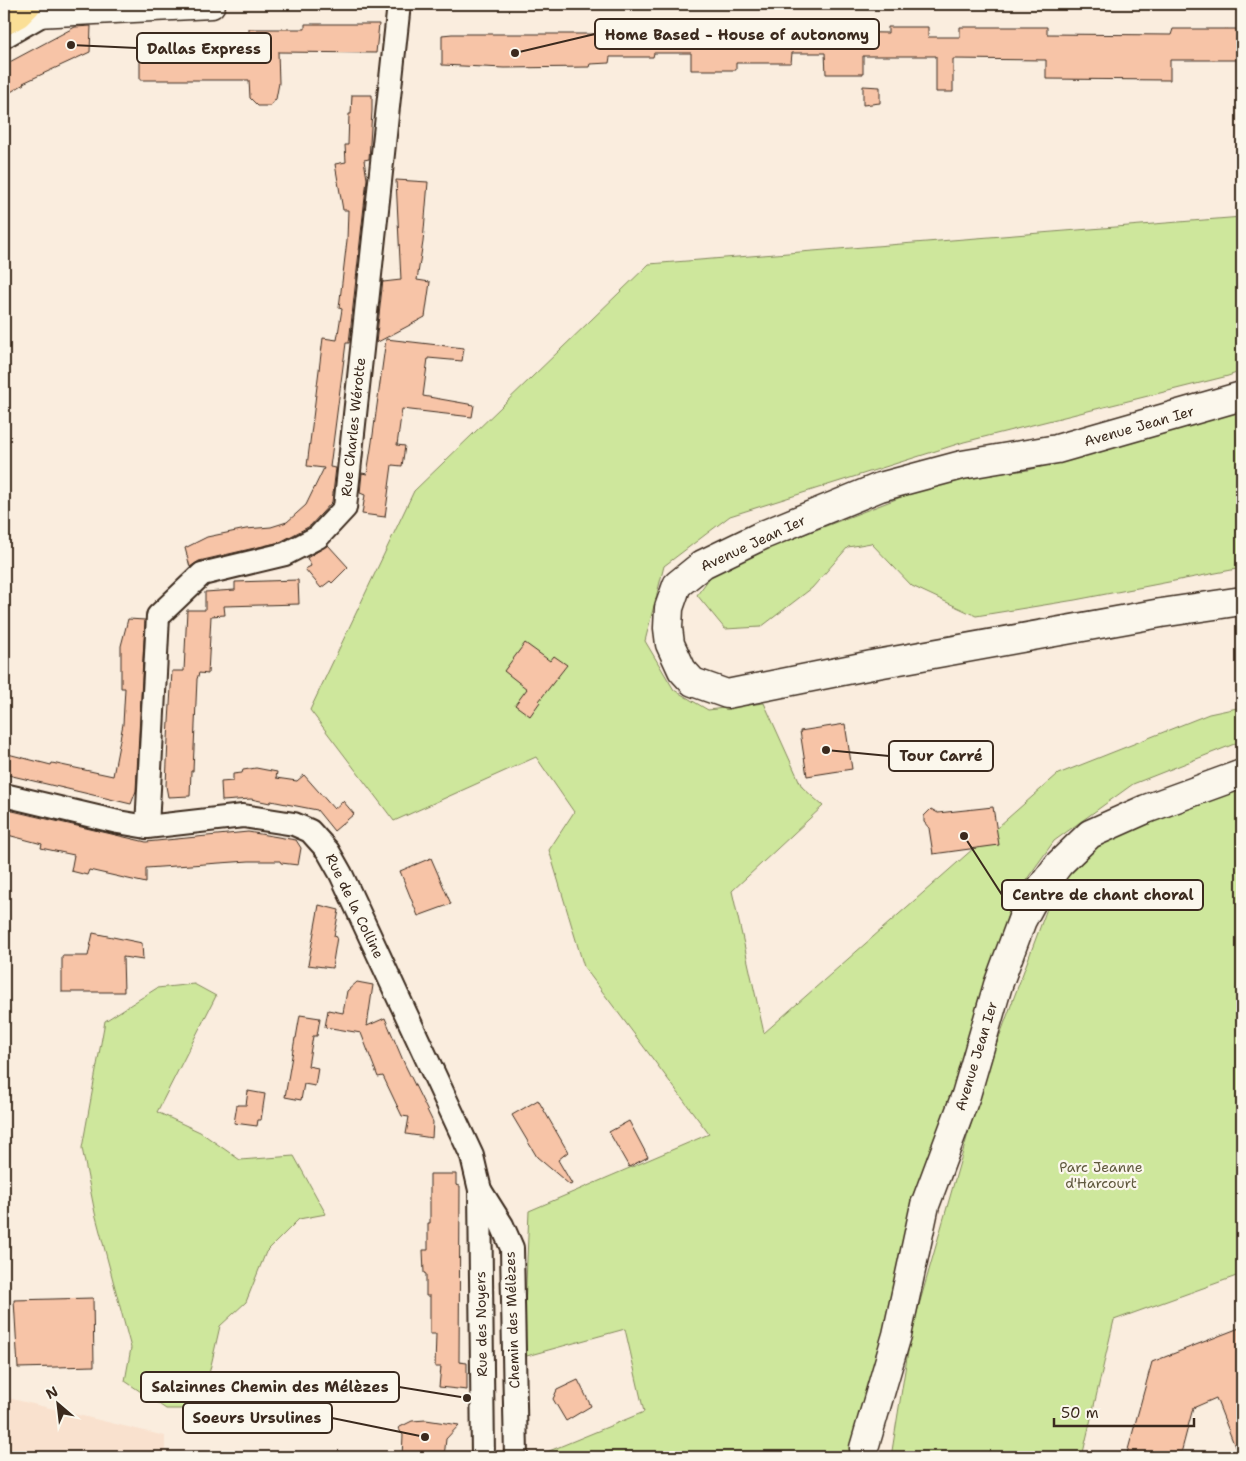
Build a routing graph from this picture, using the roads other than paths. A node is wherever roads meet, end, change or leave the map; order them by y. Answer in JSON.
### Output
{"nodes":[{"id":1,"x":211,"y":4,"type":"edge"},
{"id":2,"x":399,"y":4,"type":"edge"},
{"id":3,"x":25,"y":13,"type":"edge"},
{"id":4,"x":4,"y":43,"type":"edge"},
{"id":5,"x":1242,"y":396,"type":"edge"},
{"id":6,"x":1242,"y":600,"type":"edge"},
{"id":7,"x":1242,"y":774,"type":"edge"},
{"id":8,"x":4,"y":795,"type":"edge"},
{"id":9,"x":148,"y":826,"type":"junction"},
{"id":10,"x":480,"y":1190,"type":"junction"},
{"id":11,"x":483,"y":1457,"type":"edge"},
{"id":12,"x":516,"y":1457,"type":"edge"},
{"id":13,"x":864,"y":1457,"type":"edge"}],
"edges":[{"from":1,"to":3,"type":"main road"},
{"from":2,"to":9,"type":"street","name":"Rue Charles Wérotte"},
{"from":3,"to":4,"type":"lane"},
{"from":5,"to":6,"type":"main road","name":"Avenue Jean Ier"},
{"from":7,"to":13,"type":"main road","name":"Avenue Jean Ier"},
{"from":8,"to":9,"type":"street","name":"Rue de la Colline"},
{"from":9,"to":10,"type":"street","name":"Rue de la Colline"},
{"from":10,"to":11,"type":"street","name":"Rue des Noyers"},
{"from":10,"to":12,"type":"street","name":"Chemin des Mélèzes"}]}
